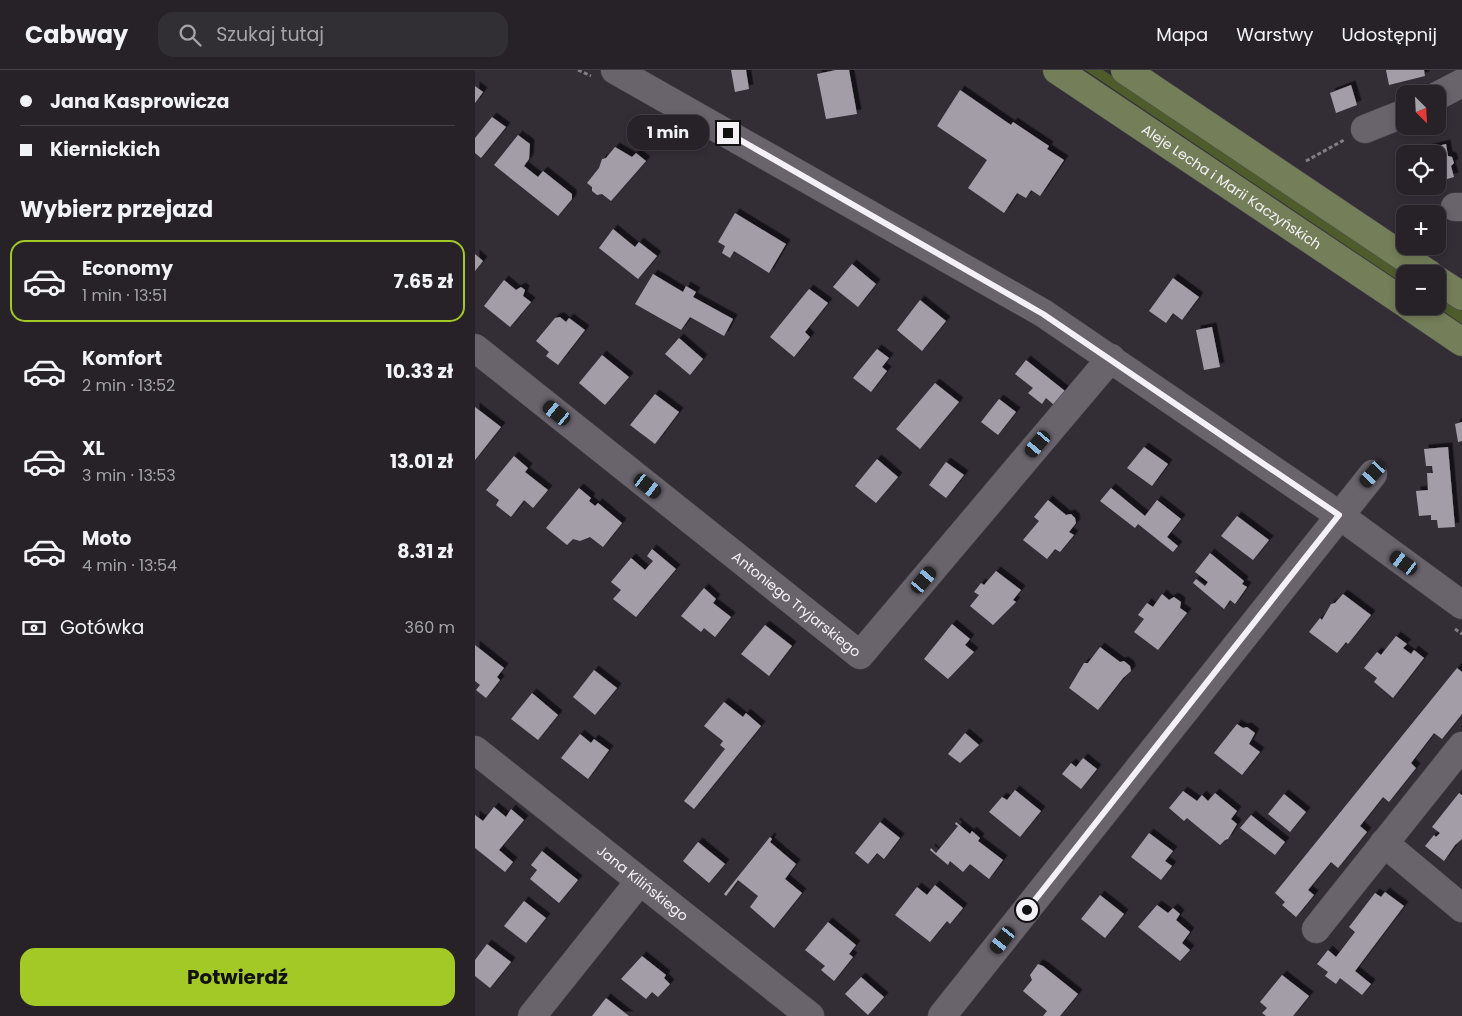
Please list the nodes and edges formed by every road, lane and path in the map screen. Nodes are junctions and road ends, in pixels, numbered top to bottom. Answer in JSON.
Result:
{"nodes":[{"id":1,"x":578,"y":70,"type":"edge"},
{"id":2,"x":1057,"y":70,"type":"edge"},
{"id":3,"x":1125,"y":70,"type":"edge"},
{"id":4,"x":605,"y":74,"type":"edge"},
{"id":5,"x":1462,"y":83,"type":"edge"},
{"id":6,"x":1446,"y":91,"type":"edge"},
{"id":7,"x":1396,"y":117,"type":"edge"},
{"id":8,"x":1365,"y":129,"type":"joint"},
{"id":9,"x":1305,"y":161,"type":"dead end"},
{"id":10,"x":1416,"y":265,"type":"edge"},
{"id":11,"x":1446,"y":286,"type":"edge"},
{"id":12,"x":1462,"y":296,"type":"edge"},
{"id":13,"x":1396,"y":297,"type":"edge"},
{"id":14,"x":1422,"y":315,"type":"edge"},
{"id":15,"x":1462,"y":342,"type":"edge"},
{"id":16,"x":475,"y":348,"type":"edge"},
{"id":17,"x":1111,"y":358,"type":"junction"},
{"id":18,"x":1373,"y":474,"type":"dead end"},
{"id":19,"x":1339,"y":515,"type":"junction"},
{"id":20,"x":1458,"y":617,"type":"edge"},
{"id":21,"x":1462,"y":634,"type":"edge"},
{"id":22,"x":1462,"y":746,"type":"edge"},
{"id":23,"x":475,"y":750,"type":"edge"},
{"id":24,"x":1384,"y":843,"type":"junction"},
{"id":25,"x":639,"y":882,"type":"junction"},
{"id":26,"x":1462,"y":908,"type":"edge"},
{"id":27,"x":1316,"y":929,"type":"dead end"},
{"id":28,"x":532,"y":1016,"type":"edge"},
{"id":29,"x":810,"y":1016,"type":"edge"},
{"id":30,"x":942,"y":1016,"type":"edge"}],
"edges":[{"from":1,"to":4,"type":"path"},
{"from":2,"to":13,"type":"main road","name":"Aleje Lecha i Marii Kaczyńskich"},
{"from":3,"to":10,"type":"main road"},
{"from":4,"to":17,"type":"street"},
{"from":5,"to":6,"type":"street"},
{"from":7,"to":8,"type":"street"},
{"from":8,"to":9,"type":"path"},
{"from":11,"to":12,"type":"main road"},
{"from":14,"to":15,"type":"main road"},
{"from":16,"to":17,"type":"street","name":"Antoniego Tryjarskiego"},
{"from":17,"to":19,"type":"street"},
{"from":18,"to":19,"type":"street"},
{"from":19,"to":20,"type":"street"},
{"from":19,"to":30,"type":"street"},
{"from":20,"to":21,"type":"path"},
{"from":22,"to":24,"type":"street"},
{"from":23,"to":25,"type":"street","name":"Jana Kilińskiego"},
{"from":24,"to":26,"type":"street"},
{"from":24,"to":27,"type":"street"},
{"from":25,"to":28,"type":"street"},
{"from":25,"to":29,"type":"street","name":"Jana Kilińskiego"}]}
